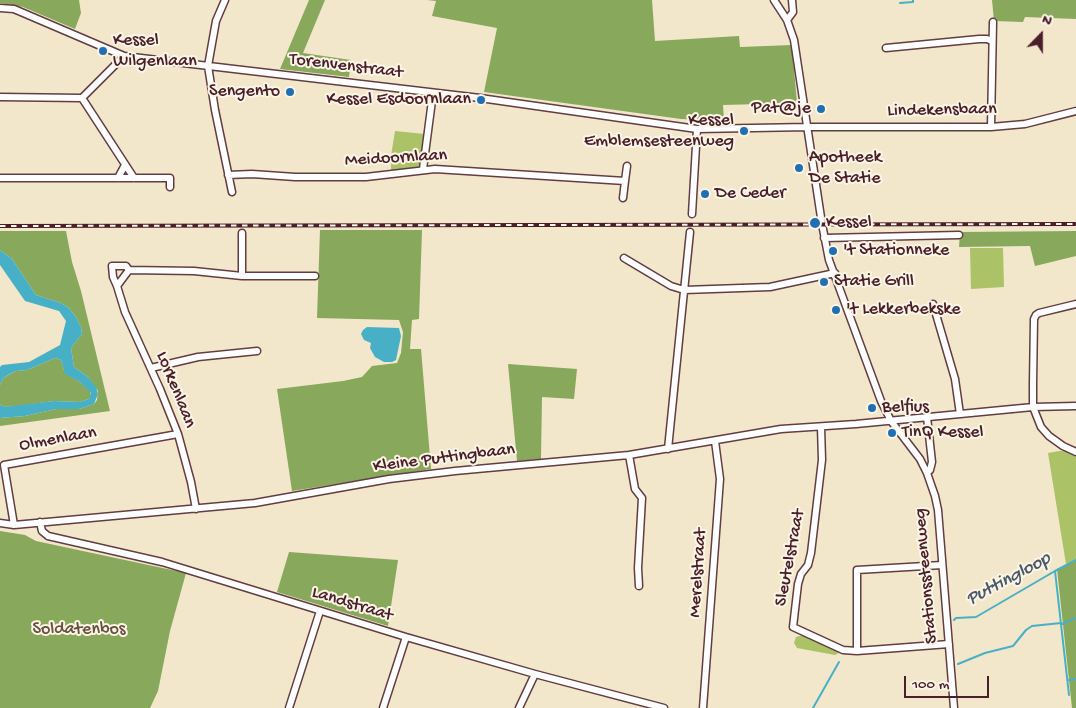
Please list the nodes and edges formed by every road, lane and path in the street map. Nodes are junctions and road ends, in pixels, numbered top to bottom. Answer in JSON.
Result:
{"nodes":[{"id":1,"x":225,"y":0,"type":"edge"},
{"id":2,"x":774,"y":0,"type":"edge"},
{"id":3,"x":792,"y":0,"type":"edge"},
{"id":4,"x":0,"y":8,"type":"edge"},
{"id":5,"x":787,"y":20,"type":"junction"},
{"id":6,"x":993,"y":22,"type":"dead end"},
{"id":7,"x":992,"y":41,"type":"junction"},
{"id":8,"x":886,"y":48,"type":"dead end"},
{"id":9,"x":124,"y":56,"type":"junction"},
{"id":10,"x":208,"y":66,"type":"junction"},
{"id":11,"x":433,"y":93,"type":"junction"},
{"id":12,"x":0,"y":97,"type":"edge"},
{"id":13,"x":82,"y":98,"type":"junction"},
{"id":14,"x":1076,"y":111,"type":"edge"},
{"id":15,"x":808,"y":127,"type":"junction"},
{"id":16,"x":991,"y":127,"type":"junction"},
{"id":17,"x":698,"y":129,"type":"junction"},
{"id":18,"x":125,"y":165,"type":"junction"},
{"id":19,"x":627,"y":166,"type":"dead end"},
{"id":20,"x":424,"y":169,"type":"junction"},
{"id":21,"x":228,"y":175,"type":"junction"},
{"id":22,"x":0,"y":178,"type":"edge"},
{"id":23,"x":118,"y":178,"type":"junction"},
{"id":24,"x":134,"y":178,"type":"junction"},
{"id":25,"x":625,"y":181,"type":"junction"},
{"id":26,"x":170,"y":187,"type":"dead end"},
{"id":27,"x":232,"y":192,"type":"dead end"},
{"id":28,"x":623,"y":198,"type":"dead end"},
{"id":29,"x":692,"y":214,"type":"dead end"},
{"id":30,"x":690,"y":232,"type":"dead end"},
{"id":31,"x":242,"y":233,"type":"dead end"},
{"id":32,"x":959,"y":235,"type":"dead end"},
{"id":33,"x":824,"y":238,"type":"junction"},
{"id":34,"x":624,"y":258,"type":"dead end"},
{"id":35,"x":128,"y":270,"type":"junction"},
{"id":36,"x":835,"y":273,"type":"junction"},
{"id":37,"x":242,"y":276,"type":"junction"},
{"id":38,"x":314,"y":276,"type":"dead end"},
{"id":39,"x":117,"y":286,"type":"junction"},
{"id":40,"x":684,"y":290,"type":"junction"},
{"id":41,"x":933,"y":304,"type":"dead end"},
{"id":42,"x":1076,"y":304,"type":"edge"},
{"id":43,"x":257,"y":351,"type":"dead end"},
{"id":44,"x":150,"y":368,"type":"junction"},
{"id":45,"x":1076,"y":406,"type":"edge"},
{"id":46,"x":1033,"y":407,"type":"junction"},
{"id":47,"x":960,"y":414,"type":"junction"},
{"id":48,"x":928,"y":417,"type":"junction"},
{"id":49,"x":891,"y":421,"type":"junction"},
{"id":50,"x":821,"y":426,"type":"junction"},
{"id":51,"x":178,"y":434,"type":"junction"},
{"id":52,"x":715,"y":441,"type":"junction"},
{"id":53,"x":668,"y":449,"type":"junction"},
{"id":54,"x":1076,"y":452,"type":"edge"},
{"id":55,"x":629,"y":456,"type":"junction"},
{"id":56,"x":927,"y":473,"type":"junction"},
{"id":57,"x":196,"y":509,"type":"junction"},
{"id":58,"x":40,"y":522,"type":"junction"},
{"id":59,"x":0,"y":523,"type":"edge"},
{"id":60,"x":14,"y":525,"type":"junction"},
{"id":61,"x":942,"y":565,"type":"junction"},
{"id":62,"x":639,"y":586,"type":"dead end"},
{"id":63,"x":320,"y":611,"type":"junction"},
{"id":64,"x":406,"y":637,"type":"junction"},
{"id":65,"x":949,"y":644,"type":"junction"},
{"id":66,"x":857,"y":651,"type":"junction"},
{"id":67,"x":535,"y":674,"type":"junction"},
{"id":68,"x":289,"y":708,"type":"edge"},
{"id":69,"x":383,"y":708,"type":"edge"},
{"id":70,"x":519,"y":708,"type":"edge"},
{"id":71,"x":664,"y":708,"type":"edge"},
{"id":72,"x":703,"y":708,"type":"edge"},
{"id":73,"x":954,"y":708,"type":"edge"}],
"edges":[{"from":1,"to":10,"type":"street"},
{"from":2,"to":5,"type":"street","name":"Stationssteenweg"},
{"from":3,"to":5,"type":"street"},
{"from":4,"to":9,"type":"street","name":"Torenvenstraat"},
{"from":5,"to":15,"type":"street","name":"Stationssteenweg"},
{"from":6,"to":7,"type":"street"},
{"from":7,"to":8,"type":"street"},
{"from":7,"to":16,"type":"street"},
{"from":9,"to":10,"type":"street","name":"Torenvenstraat"},
{"from":9,"to":13,"type":"street"},
{"from":10,"to":11,"type":"street","name":"Torenvenstraat"},
{"from":10,"to":21,"type":"street"},
{"from":11,"to":17,"type":"street","name":"Torenvenstraat"},
{"from":11,"to":20,"type":"street"},
{"from":12,"to":13,"type":"street"},
{"from":13,"to":18,"type":"street"},
{"from":14,"to":16,"type":"street","name":"Lindekensbaan"},
{"from":15,"to":16,"type":"street","name":"Lindekensbaan"},
{"from":15,"to":17,"type":"street","name":"Torenvenstraat"},
{"from":15,"to":33,"type":"street","name":"Stationssteenweg"},
{"from":17,"to":29,"type":"street"},
{"from":18,"to":23,"type":"street"},
{"from":18,"to":24,"type":"street"},
{"from":19,"to":25,"type":"street"},
{"from":20,"to":21,"type":"street","name":"Meidoornlaan"},
{"from":20,"to":25,"type":"street","name":"Meidoornlaan"},
{"from":21,"to":27,"type":"street"},
{"from":22,"to":23,"type":"street"},
{"from":23,"to":24,"type":"street"},
{"from":24,"to":26,"type":"street"},
{"from":25,"to":28,"type":"street"},
{"from":30,"to":40,"type":"street"},
{"from":31,"to":37,"type":"street"},
{"from":32,"to":33,"type":"street"},
{"from":33,"to":36,"type":"street","name":"Stationssteenweg"},
{"from":34,"to":40,"type":"street"},
{"from":35,"to":37,"type":"street"},
{"from":35,"to":39,"type":"street"},
{"from":35,"to":39,"type":"street","name":"Lorkenlaan"},
{"from":36,"to":40,"type":"street"},
{"from":36,"to":49,"type":"street","name":"Stationssteenweg"},
{"from":37,"to":38,"type":"street"},
{"from":39,"to":44,"type":"street","name":"Lorkenlaan"},
{"from":40,"to":53,"type":"street"},
{"from":41,"to":47,"type":"street"},
{"from":42,"to":46,"type":"street"},
{"from":43,"to":44,"type":"street"},
{"from":44,"to":51,"type":"street","name":"Lorkenlaan"},
{"from":45,"to":46,"type":"street","name":"Kleine Puttingbaan"},
{"from":46,"to":47,"type":"street","name":"Kleine Puttingbaan"},
{"from":46,"to":54,"type":"street"},
{"from":47,"to":48,"type":"street","name":"Kleine Puttingbaan"},
{"from":48,"to":49,"type":"street","name":"Kleine Puttingbaan"},
{"from":48,"to":56,"type":"street","name":"Stationssteenweg"},
{"from":49,"to":50,"type":"street","name":"Kleine Puttingbaan"},
{"from":49,"to":56,"type":"street","name":"Stationssteenweg"},
{"from":50,"to":52,"type":"street","name":"Kleine Puttingbaan"},
{"from":50,"to":66,"type":"street","name":"Sleutelstraat"},
{"from":51,"to":57,"type":"street","name":"Lorkenlaan"},
{"from":51,"to":60,"type":"street","name":"Olmenlaan"},
{"from":52,"to":53,"type":"street","name":"Kleine Puttingbaan"},
{"from":52,"to":72,"type":"street","name":"Merelstraat"},
{"from":53,"to":55,"type":"street","name":"Kleine Puttingbaan"},
{"from":55,"to":57,"type":"street","name":"Kleine Puttingbaan"},
{"from":55,"to":62,"type":"street"},
{"from":56,"to":61,"type":"street","name":"Stationssteenweg"},
{"from":57,"to":58,"type":"street","name":"Kleine Puttingbaan"},
{"from":58,"to":60,"type":"street","name":"Kleine Puttingbaan"},
{"from":58,"to":63,"type":"street","name":"Landstraat"},
{"from":59,"to":60,"type":"street","name":"Kleine Puttingbaan"},
{"from":61,"to":65,"type":"street","name":"Stationssteenweg"},
{"from":61,"to":66,"type":"street"},
{"from":63,"to":64,"type":"street","name":"Landstraat"},
{"from":63,"to":68,"type":"street"},
{"from":64,"to":67,"type":"street","name":"Landstraat"},
{"from":64,"to":69,"type":"street"},
{"from":65,"to":66,"type":"street"},
{"from":65,"to":73,"type":"street","name":"Stationssteenweg"},
{"from":67,"to":70,"type":"street"},
{"from":67,"to":71,"type":"street","name":"Landstraat"}]}
